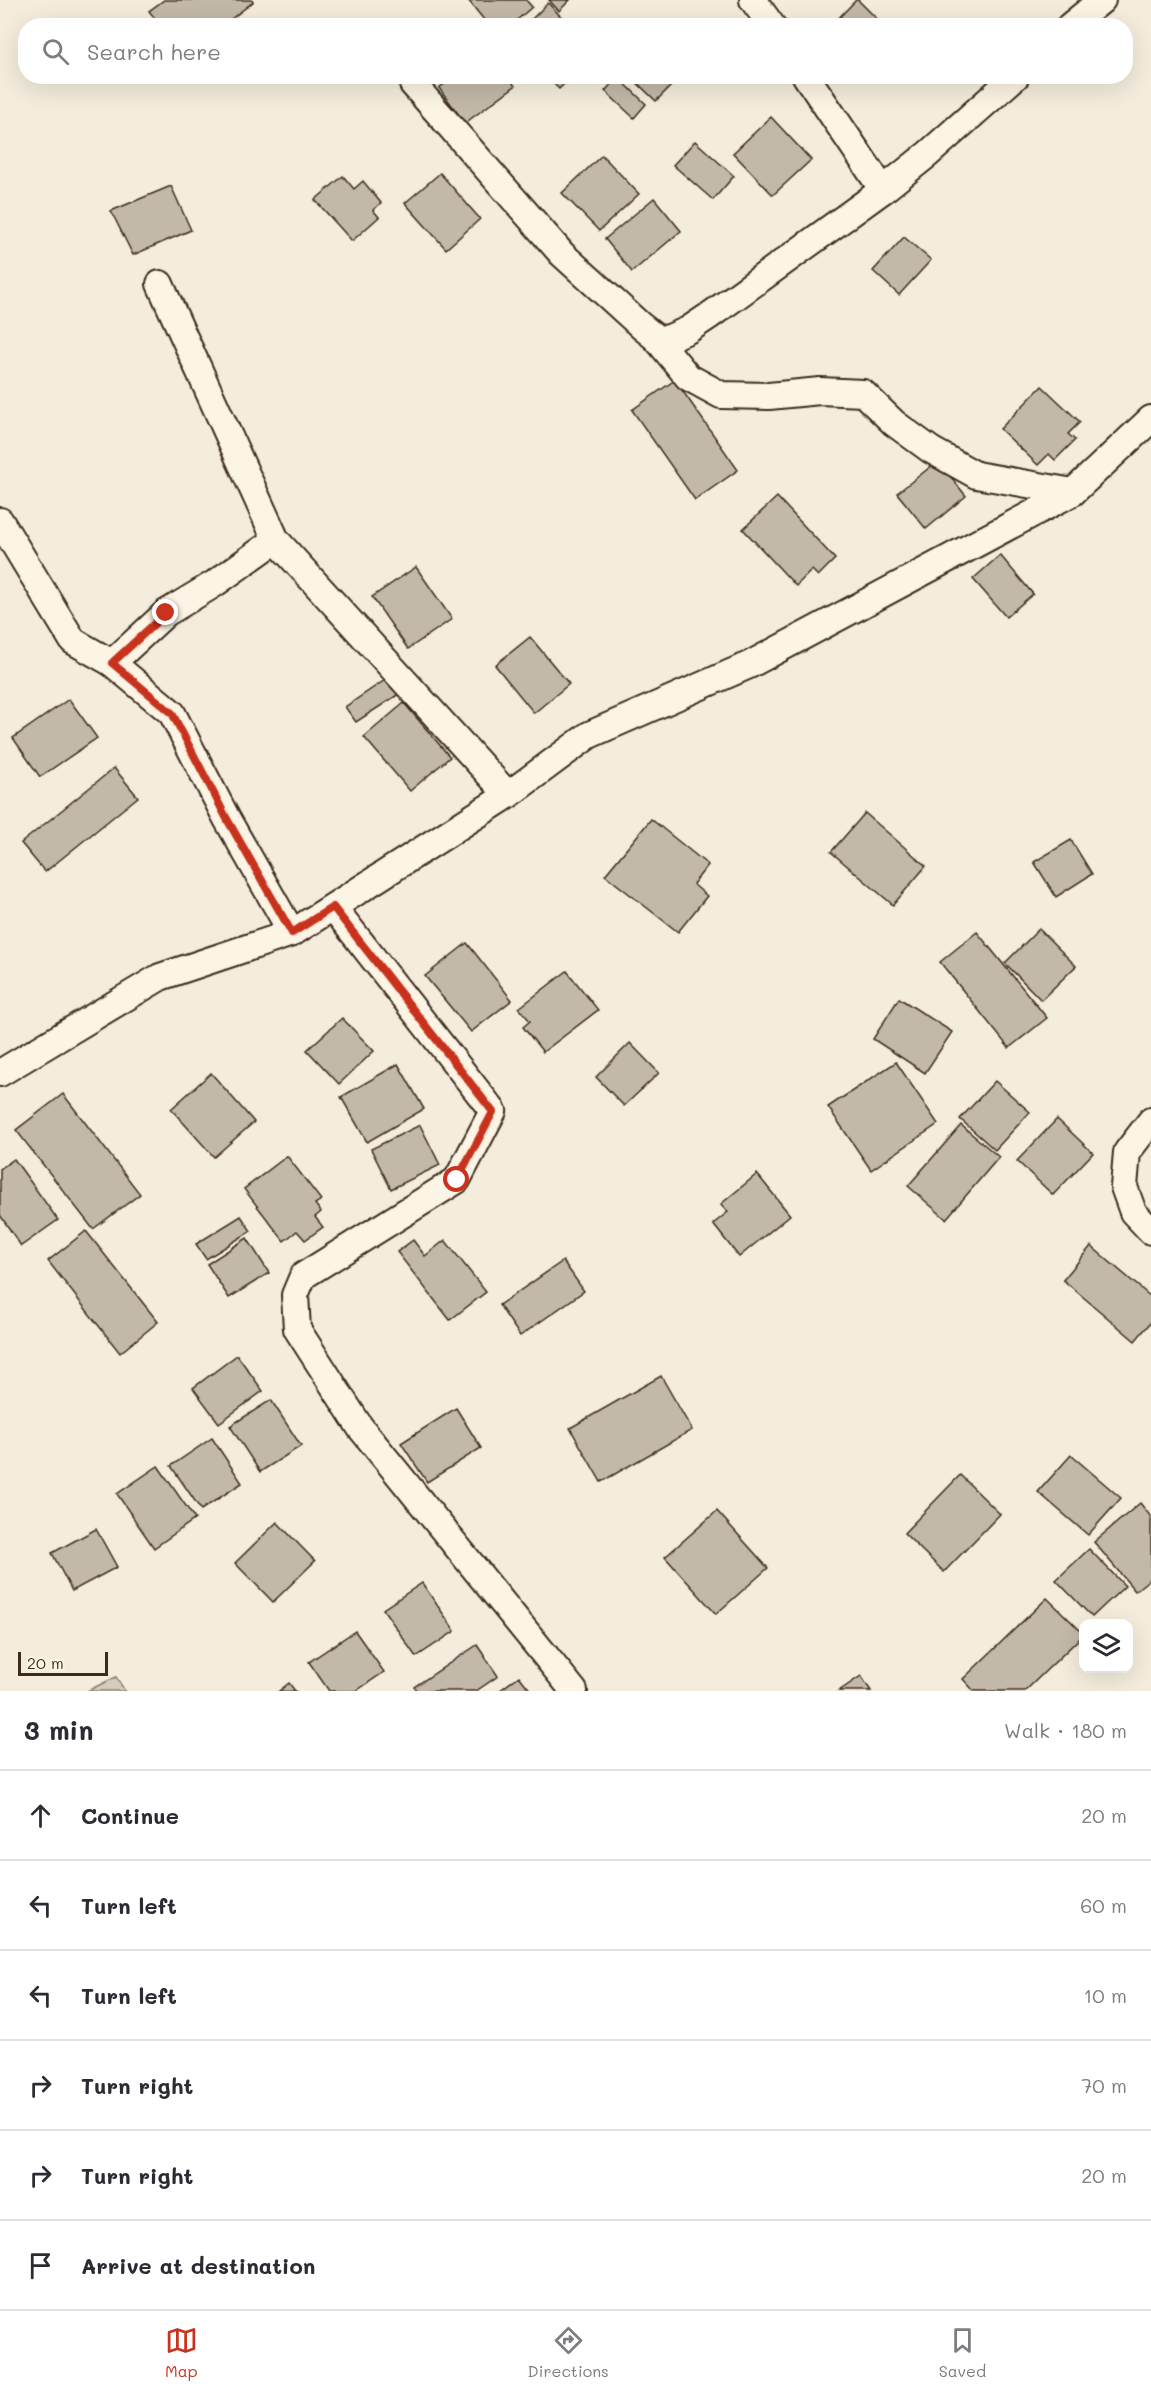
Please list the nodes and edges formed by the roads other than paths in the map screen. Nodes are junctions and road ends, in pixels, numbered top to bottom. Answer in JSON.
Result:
{"nodes":[{"id":1,"x":753,"y":0,"type":"edge"},
{"id":2,"x":1102,"y":0,"type":"edge"},
{"id":3,"x":766,"y":18,"type":"edge"},
{"id":4,"x":1080,"y":18,"type":"edge"},
{"id":5,"x":413,"y":84,"type":"dead end"},
{"id":6,"x":811,"y":84,"type":"edge"},
{"id":7,"x":1007,"y":84,"type":"edge"},
{"id":8,"x":883,"y":190,"type":"junction"},
{"id":9,"x":160,"y":284,"type":"dead end"},
{"id":10,"x":656,"y":338,"type":"junction"},
{"id":11,"x":1151,"y":419,"type":"edge"},
{"id":12,"x":1072,"y":492,"type":"junction"},
{"id":13,"x":0,"y":521,"type":"edge"},
{"id":14,"x":276,"y":540,"type":"junction"},
{"id":15,"x":112,"y":663,"type":"junction"},
{"id":16,"x":508,"y":795,"type":"junction"},
{"id":17,"x":333,"y":907,"type":"junction"},
{"id":18,"x":292,"y":933,"type":"junction"},
{"id":19,"x":0,"y":1073,"type":"edge"},
{"id":20,"x":1151,"y":1121,"type":"edge"},
{"id":21,"x":1151,"y":1231,"type":"edge"},
{"id":22,"x":574,"y":1691,"type":"edge"}],
"edges":[{"from":1,"to":3,"type":"street"},
{"from":2,"to":4,"type":"street"},
{"from":5,"to":10,"type":"street"},
{"from":6,"to":8,"type":"street"},
{"from":7,"to":8,"type":"street"},
{"from":8,"to":10,"type":"street"},
{"from":9,"to":14,"type":"street"},
{"from":10,"to":12,"type":"street"},
{"from":11,"to":12,"type":"street"},
{"from":12,"to":16,"type":"street"},
{"from":13,"to":15,"type":"street"},
{"from":14,"to":15,"type":"street"},
{"from":14,"to":16,"type":"street"},
{"from":15,"to":18,"type":"street"},
{"from":16,"to":17,"type":"street"},
{"from":17,"to":18,"type":"street"},
{"from":17,"to":22,"type":"street"},
{"from":18,"to":19,"type":"street"},
{"from":20,"to":21,"type":"street"}]}
